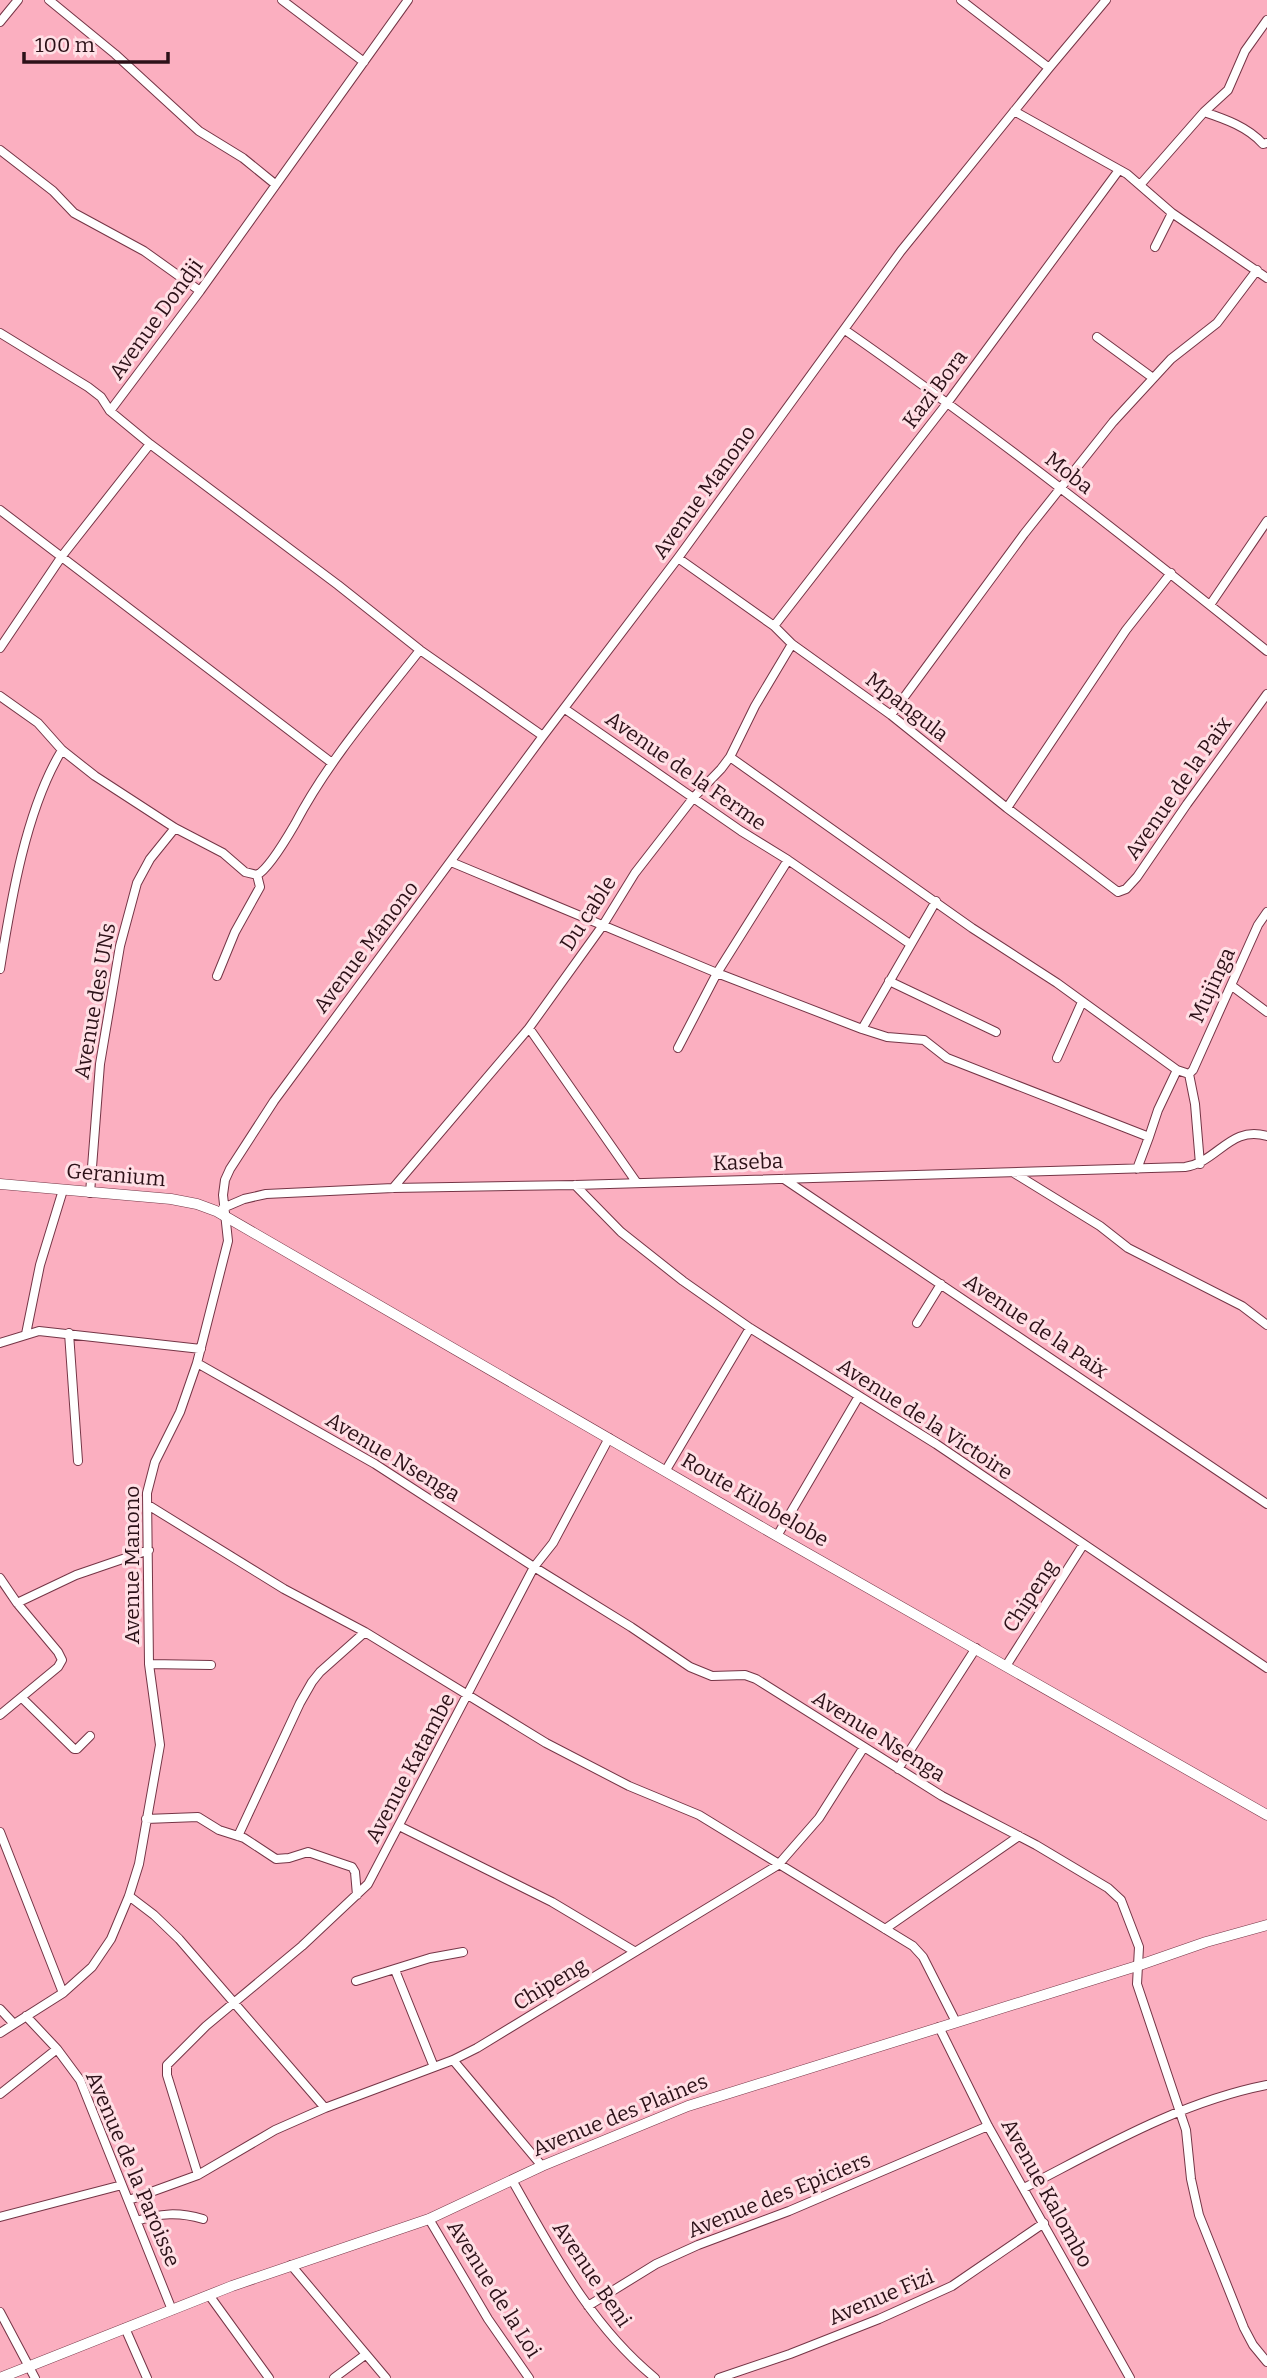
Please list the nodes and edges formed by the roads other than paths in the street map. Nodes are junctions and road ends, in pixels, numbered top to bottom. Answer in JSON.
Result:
{"nodes":[{"id":1,"x":18,"y":0,"type":"edge"},
{"id":2,"x":49,"y":0,"type":"edge"},
{"id":3,"x":282,"y":0,"type":"edge"},
{"id":4,"x":408,"y":0,"type":"edge"},
{"id":5,"x":961,"y":0,"type":"edge"},
{"id":6,"x":1106,"y":0,"type":"edge"},
{"id":7,"x":1267,"y":20,"type":"edge"},
{"id":8,"x":0,"y":22,"type":"edge"},
{"id":9,"x":364,"y":62,"type":"junction"},
{"id":10,"x":1049,"y":68,"type":"junction"},
{"id":11,"x":1014,"y":111,"type":"junction"},
{"id":12,"x":1204,"y":112,"type":"junction"},
{"id":13,"x":1266,"y":146,"type":"edge"},
{"id":14,"x":0,"y":150,"type":"edge"},
{"id":15,"x":1119,"y":170,"type":"junction"},
{"id":16,"x":275,"y":184,"type":"junction"},
{"id":17,"x":1140,"y":185,"type":"junction"},
{"id":18,"x":1172,"y":213,"type":"junction"},
{"id":19,"x":1155,"y":247,"type":"dead end"},
{"id":20,"x":1257,"y":270,"type":"junction"},
{"id":21,"x":1267,"y":278,"type":"edge"},
{"id":22,"x":200,"y":291,"type":"junction"},
{"id":23,"x":845,"y":330,"type":"junction"},
{"id":24,"x":0,"y":333,"type":"edge"},
{"id":25,"x":1097,"y":337,"type":"dead end"},
{"id":26,"x":1153,"y":378,"type":"junction"},
{"id":27,"x":948,"y":402,"type":"junction"},
{"id":28,"x":110,"y":411,"type":"junction"},
{"id":29,"x":150,"y":444,"type":"junction"},
{"id":30,"x":1059,"y":488,"type":"junction"},
{"id":31,"x":0,"y":510,"type":"edge"},
{"id":32,"x":1267,"y":521,"type":"edge"},
{"id":33,"x":62,"y":556,"type":"junction"},
{"id":34,"x":678,"y":558,"type":"junction"},
{"id":35,"x":1171,"y":573,"type":"junction"},
{"id":36,"x":1210,"y":605,"type":"junction"},
{"id":37,"x":774,"y":626,"type":"junction"},
{"id":38,"x":792,"y":644,"type":"junction"},
{"id":39,"x":0,"y":648,"type":"edge"},
{"id":40,"x":420,"y":650,"type":"junction"},
{"id":41,"x":1267,"y":651,"type":"edge"},
{"id":42,"x":1267,"y":694,"type":"edge"},
{"id":43,"x":0,"y":696,"type":"edge"},
{"id":44,"x":565,"y":709,"type":"junction"},
{"id":45,"x":891,"y":715,"type":"junction"},
{"id":46,"x":543,"y":737,"type":"junction"},
{"id":47,"x":62,"y":750,"type":"junction"},
{"id":48,"x":730,"y":757,"type":"junction"},
{"id":49,"x":332,"y":763,"type":"junction"},
{"id":50,"x":694,"y":797,"type":"junction"},
{"id":51,"x":1007,"y":808,"type":"junction"},
{"id":52,"x":175,"y":828,"type":"junction"},
{"id":53,"x":788,"y":860,"type":"junction"},
{"id":54,"x":451,"y":862,"type":"junction"},
{"id":55,"x":257,"y":875,"type":"junction"},
{"id":56,"x":1112,"y":888,"type":"joint"},
{"id":57,"x":936,"y":901,"type":"junction"},
{"id":58,"x":1267,"y":912,"type":"edge"},
{"id":59,"x":603,"y":925,"type":"junction"},
{"id":60,"x":910,"y":944,"type":"junction"},
{"id":61,"x":2,"y":946,"type":"edge"},
{"id":62,"x":0,"y":969,"type":"edge"},
{"id":63,"x":717,"y":973,"type":"junction"},
{"id":64,"x":217,"y":976,"type":"dead end"},
{"id":65,"x":889,"y":981,"type":"junction"},
{"id":66,"x":1232,"y":986,"type":"junction"},
{"id":67,"x":1082,"y":1002,"type":"junction"},
{"id":68,"x":1267,"y":1012,"type":"edge"},
{"id":69,"x":529,"y":1028,"type":"junction"},
{"id":70,"x":862,"y":1029,"type":"junction"},
{"id":71,"x":996,"y":1032,"type":"dead end"},
{"id":72,"x":678,"y":1048,"type":"dead end"},
{"id":73,"x":1057,"y":1058,"type":"dead end"},
{"id":74,"x":1177,"y":1070,"type":"junction"},
{"id":75,"x":1189,"y":1074,"type":"junction"},
{"id":76,"x":1267,"y":1136,"type":"edge"},
{"id":77,"x":1149,"y":1137,"type":"junction"},
{"id":78,"x":1200,"y":1164,"type":"junction"},
{"id":79,"x":1137,"y":1168,"type":"junction"},
{"id":80,"x":1014,"y":1173,"type":"junction"},
{"id":81,"x":784,"y":1179,"type":"junction"},
{"id":82,"x":637,"y":1183,"type":"junction"},
{"id":83,"x":0,"y":1184,"type":"edge"},
{"id":84,"x":575,"y":1185,"type":"junction"},
{"id":85,"x":393,"y":1188,"type":"junction"},
{"id":86,"x":63,"y":1189,"type":"junction"},
{"id":87,"x":90,"y":1193,"type":"junction"},
{"id":88,"x":224,"y":1212,"type":"junction"},
{"id":89,"x":941,"y":1284,"type":"junction"},
{"id":90,"x":917,"y":1323,"type":"dead end"},
{"id":91,"x":1267,"y":1325,"type":"edge"},
{"id":92,"x":750,"y":1328,"type":"junction"},
{"id":93,"x":69,"y":1333,"type":"junction"},
{"id":94,"x":26,"y":1334,"type":"junction"},
{"id":95,"x":0,"y":1343,"type":"edge"},
{"id":96,"x":201,"y":1349,"type":"junction"},
{"id":97,"x":197,"y":1363,"type":"junction"},
{"id":98,"x":859,"y":1396,"type":"junction"},
{"id":99,"x":609,"y":1438,"type":"junction"},
{"id":100,"x":78,"y":1461,"type":"dead end"},
{"id":101,"x":666,"y":1470,"type":"junction"},
{"id":102,"x":1267,"y":1504,"type":"edge"},
{"id":103,"x":148,"y":1505,"type":"junction"},
{"id":104,"x":777,"y":1536,"type":"junction"},
{"id":105,"x":1083,"y":1545,"type":"junction"},
{"id":106,"x":149,"y":1550,"type":"junction"},
{"id":107,"x":534,"y":1567,"type":"junction"},
{"id":108,"x":0,"y":1578,"type":"edge"},
{"id":109,"x":17,"y":1603,"type":"junction"},
{"id":110,"x":365,"y":1632,"type":"junction"},
{"id":111,"x":976,"y":1648,"type":"junction"},
{"id":112,"x":149,"y":1664,"type":"junction"},
{"id":113,"x":211,"y":1665,"type":"dead end"},
{"id":114,"x":1006,"y":1665,"type":"junction"},
{"id":115,"x":1267,"y":1668,"type":"edge"},
{"id":116,"x":468,"y":1694,"type":"junction"},
{"id":117,"x":22,"y":1698,"type":"junction"},
{"id":118,"x":0,"y":1715,"type":"edge"},
{"id":119,"x":90,"y":1735,"type":"dead end"},
{"id":120,"x":864,"y":1747,"type":"junction"},
{"id":121,"x":898,"y":1769,"type":"junction"},
{"id":122,"x":1267,"y":1815,"type":"edge"},
{"id":123,"x":146,"y":1819,"type":"junction"},
{"id":124,"x":399,"y":1826,"type":"junction"},
{"id":125,"x":0,"y":1832,"type":"edge"},
{"id":126,"x":238,"y":1836,"type":"junction"},
{"id":127,"x":1019,"y":1836,"type":"junction"},
{"id":128,"x":778,"y":1865,"type":"junction"},
{"id":129,"x":357,"y":1895,"type":"junction"},
{"id":130,"x":129,"y":1896,"type":"junction"},
{"id":131,"x":1267,"y":1925,"type":"edge"},
{"id":132,"x":885,"y":1929,"type":"junction"},
{"id":133,"x":634,"y":1951,"type":"junction"},
{"id":134,"x":463,"y":1952,"type":"dead end"},
{"id":135,"x":1137,"y":1966,"type":"junction"},
{"id":136,"x":395,"y":1970,"type":"junction"},
{"id":137,"x":356,"y":1981,"type":"dead end"},
{"id":138,"x":63,"y":1993,"type":"junction"},
{"id":139,"x":233,"y":2002,"type":"junction"},
{"id":140,"x":0,"y":2009,"type":"edge"},
{"id":141,"x":26,"y":2016,"type":"junction"},
{"id":142,"x":956,"y":2022,"type":"junction"},
{"id":143,"x":14,"y":2024,"type":"junction"},
{"id":144,"x":939,"y":2027,"type":"junction"},
{"id":145,"x":0,"y":2033,"type":"edge"},
{"id":146,"x":57,"y":2049,"type":"junction"},
{"id":147,"x":453,"y":2060,"type":"junction"},
{"id":148,"x":434,"y":2067,"type":"junction"},
{"id":149,"x":1267,"y":2085,"type":"edge"},
{"id":150,"x":0,"y":2094,"type":"edge"},
{"id":151,"x":325,"y":2108,"type":"junction"},
{"id":152,"x":1181,"y":2110,"type":"junction"},
{"id":153,"x":988,"y":2126,"type":"junction"},
{"id":154,"x":542,"y":2166,"type":"junction"},
{"id":155,"x":198,"y":2175,"type":"junction"},
{"id":156,"x":512,"y":2180,"type":"junction"},
{"id":157,"x":122,"y":2185,"type":"junction"},
{"id":158,"x":1024,"y":2188,"type":"junction"},
{"id":159,"x":129,"y":2200,"type":"junction"},
{"id":160,"x":0,"y":2217,"type":"edge"},
{"id":161,"x":429,"y":2219,"type":"junction"},
{"id":162,"x":203,"y":2220,"type":"dead end"},
{"id":163,"x":137,"y":2221,"type":"junction"},
{"id":164,"x":1044,"y":2223,"type":"junction"},
{"id":165,"x":291,"y":2265,"type":"junction"},
{"id":166,"x":209,"y":2295,"type":"junction"},
{"id":167,"x":587,"y":2306,"type":"junction"},
{"id":168,"x":172,"y":2309,"type":"junction"},
{"id":169,"x":0,"y":2312,"type":"edge"},
{"id":170,"x":125,"y":2328,"type":"junction"},
{"id":171,"x":365,"y":2355,"type":"junction"},
{"id":172,"x":1267,"y":2362,"type":"edge"},
{"id":173,"x":28,"y":2366,"type":"junction"},
{"id":174,"x":1129,"y":2377,"type":"edge"},
{"id":175,"x":0,"y":2378,"type":"edge"},
{"id":176,"x":35,"y":2378,"type":"edge"},
{"id":177,"x":147,"y":2378,"type":"edge"},
{"id":178,"x":269,"y":2378,"type":"edge"},
{"id":179,"x":334,"y":2378,"type":"edge"},
{"id":180,"x":386,"y":2378,"type":"edge"},
{"id":181,"x":529,"y":2378,"type":"edge"},
{"id":182,"x":655,"y":2378,"type":"edge"},
{"id":183,"x":719,"y":2378,"type":"edge"}],
"edges":[{"from":1,"to":8,"type":"street"},
{"from":2,"to":16,"type":"street"},
{"from":3,"to":9,"type":"street"},
{"from":4,"to":9,"type":"street","name":"Avenue Dondji"},
{"from":5,"to":10,"type":"street"},
{"from":6,"to":10,"type":"street","name":"Avenue Manono"},
{"from":7,"to":12,"type":"street"},
{"from":9,"to":16,"type":"street","name":"Avenue Dondji"},
{"from":10,"to":11,"type":"street","name":"Avenue Manono"},
{"from":11,"to":15,"type":"street"},
{"from":11,"to":23,"type":"street","name":"Avenue Manono"},
{"from":12,"to":13,"type":"street"},
{"from":12,"to":17,"type":"street"},
{"from":14,"to":22,"type":"street"},
{"from":15,"to":17,"type":"street"},
{"from":15,"to":27,"type":"street","name":"Kazi Bora"},
{"from":16,"to":22,"type":"street","name":"Avenue Dondji"},
{"from":17,"to":18,"type":"street"},
{"from":18,"to":19,"type":"street"},
{"from":18,"to":20,"type":"street"},
{"from":20,"to":21,"type":"street"},
{"from":20,"to":26,"type":"street"},
{"from":22,"to":28,"type":"street","name":"Avenue Dondji"},
{"from":23,"to":27,"type":"street","name":"Moba"},
{"from":23,"to":34,"type":"street","name":"Avenue Manono"},
{"from":24,"to":28,"type":"street"},
{"from":25,"to":26,"type":"street"},
{"from":26,"to":30,"type":"street"},
{"from":27,"to":30,"type":"street","name":"Moba"},
{"from":27,"to":37,"type":"street","name":"Kazi Bora"},
{"from":28,"to":29,"type":"street","name":"Avenue Dondji"},
{"from":29,"to":33,"type":"street"},
{"from":29,"to":40,"type":"street","name":"Avenue Dondji"},
{"from":30,"to":35,"type":"street","name":"Moba"},
{"from":30,"to":45,"type":"street"},
{"from":31,"to":33,"type":"street"},
{"from":32,"to":36,"type":"street"},
{"from":33,"to":39,"type":"street"},
{"from":33,"to":49,"type":"street"},
{"from":34,"to":37,"type":"street","name":"Mpangula"},
{"from":34,"to":44,"type":"street","name":"Avenue Manono"},
{"from":35,"to":36,"type":"street","name":"Moba"},
{"from":35,"to":51,"type":"street"},
{"from":36,"to":41,"type":"street","name":"Moba"},
{"from":37,"to":38,"type":"street","name":"Mpangula"},
{"from":38,"to":45,"type":"street","name":"Mpangula"},
{"from":38,"to":48,"type":"street","name":"Du cable"},
{"from":40,"to":46,"type":"street","name":"Avenue Dondji"},
{"from":40,"to":49,"type":"street"},
{"from":42,"to":56,"type":"street","name":"Avenue de la Paix"},
{"from":43,"to":47,"type":"street"},
{"from":44,"to":46,"type":"street","name":"Avenue Manono"},
{"from":44,"to":50,"type":"street","name":"Avenue de la Ferme"},
{"from":45,"to":51,"type":"street","name":"Mpangula"},
{"from":46,"to":54,"type":"street","name":"Avenue Manono"},
{"from":47,"to":52,"type":"street"},
{"from":47,"to":61,"type":"street"},
{"from":48,"to":50,"type":"street","name":"Du cable"},
{"from":48,"to":57,"type":"street"},
{"from":49,"to":55,"type":"street"},
{"from":50,"to":53,"type":"street","name":"Avenue de la Ferme"},
{"from":50,"to":59,"type":"street","name":"Du cable"},
{"from":51,"to":56,"type":"street","name":"Mpangula"},
{"from":52,"to":55,"type":"street"},
{"from":52,"to":87,"type":"street","name":"Avenue des UNs"},
{"from":53,"to":60,"type":"street","name":"Avenue de la Ferme"},
{"from":53,"to":63,"type":"street"},
{"from":54,"to":59,"type":"street"},
{"from":54,"to":88,"type":"street","name":"Avenue Manono"},
{"from":55,"to":64,"type":"street"},
{"from":57,"to":60,"type":"street"},
{"from":57,"to":67,"type":"street"},
{"from":58,"to":66,"type":"street","name":"Mujinga"},
{"from":59,"to":63,"type":"street"},
{"from":59,"to":69,"type":"street","name":"Du cable"},
{"from":60,"to":65,"type":"street"},
{"from":61,"to":62,"type":"street"},
{"from":63,"to":70,"type":"street"},
{"from":63,"to":72,"type":"street"},
{"from":65,"to":70,"type":"street"},
{"from":65,"to":71,"type":"street"},
{"from":66,"to":68,"type":"street"},
{"from":66,"to":75,"type":"street","name":"Mujinga"},
{"from":67,"to":73,"type":"street"},
{"from":67,"to":74,"type":"street"},
{"from":69,"to":82,"type":"street"},
{"from":69,"to":85,"type":"street","name":"Du cable"},
{"from":70,"to":77,"type":"street"},
{"from":74,"to":75,"type":"street"},
{"from":74,"to":77,"type":"street"},
{"from":75,"to":78,"type":"street"},
{"from":76,"to":78,"type":"street"},
{"from":77,"to":79,"type":"street"},
{"from":78,"to":79,"type":"street","name":"Kaseba"},
{"from":79,"to":80,"type":"street","name":"Kaseba"},
{"from":80,"to":81,"type":"street","name":"Kaseba"},
{"from":80,"to":91,"type":"street"},
{"from":81,"to":82,"type":"street","name":"Kaseba"},
{"from":81,"to":89,"type":"street","name":"Avenue de la Paix"},
{"from":82,"to":84,"type":"street","name":"Kaseba"},
{"from":83,"to":86,"type":"street","name":"Geranium"},
{"from":84,"to":85,"type":"street","name":"Kaseba"},
{"from":84,"to":92,"type":"street","name":"Avenue de la Victoire"},
{"from":85,"to":88,"type":"street","name":"Kaseba"},
{"from":86,"to":87,"type":"street","name":"Geranium"},
{"from":86,"to":94,"type":"street"},
{"from":87,"to":88,"type":"street","name":"Geranium"},
{"from":88,"to":96,"type":"street","name":"Avenue Manono"},
{"from":88,"to":99,"type":"street","name":"Route Kilobelobe"},
{"from":89,"to":90,"type":"street"},
{"from":89,"to":102,"type":"street","name":"Avenue de la Paix"},
{"from":92,"to":98,"type":"street","name":"Avenue de la Victoire"},
{"from":92,"to":101,"type":"street"},
{"from":93,"to":94,"type":"street"},
{"from":93,"to":96,"type":"street"},
{"from":93,"to":100,"type":"street"},
{"from":94,"to":95,"type":"street"},
{"from":96,"to":97,"type":"street","name":"Avenue Manono"},
{"from":97,"to":103,"type":"street","name":"Avenue Manono"},
{"from":97,"to":107,"type":"street","name":"Avenue Nsenga"},
{"from":98,"to":104,"type":"street"},
{"from":98,"to":105,"type":"street","name":"Avenue de la Victoire"},
{"from":99,"to":101,"type":"street","name":"Route Kilobelobe"},
{"from":99,"to":107,"type":"street","name":"Avenue Katambe"},
{"from":101,"to":104,"type":"street","name":"Route Kilobelobe"},
{"from":103,"to":106,"type":"street","name":"Avenue Manono"},
{"from":103,"to":110,"type":"street"},
{"from":104,"to":111,"type":"street","name":"Route Kilobelobe"},
{"from":105,"to":114,"type":"street","name":"Chipeng"},
{"from":105,"to":115,"type":"street","name":"Avenue de la Victoire"},
{"from":106,"to":109,"type":"street"},
{"from":106,"to":112,"type":"street","name":"Avenue Manono"},
{"from":107,"to":116,"type":"street","name":"Avenue Katambe"},
{"from":107,"to":120,"type":"street","name":"Avenue Nsenga"},
{"from":108,"to":109,"type":"street"},
{"from":109,"to":117,"type":"street"},
{"from":110,"to":116,"type":"street"},
{"from":110,"to":126,"type":"street"},
{"from":111,"to":114,"type":"street","name":"Route Kilobelobe"},
{"from":111,"to":121,"type":"street"},
{"from":112,"to":113,"type":"street"},
{"from":112,"to":123,"type":"street","name":"Avenue Manono"},
{"from":114,"to":122,"type":"street","name":"Route Kilobelobe"},
{"from":116,"to":124,"type":"street","name":"Avenue Katambe"},
{"from":116,"to":128,"type":"street"},
{"from":117,"to":118,"type":"street"},
{"from":117,"to":119,"type":"street"},
{"from":120,"to":121,"type":"street","name":"Avenue Nsenga"},
{"from":120,"to":128,"type":"street","name":"Chipeng"},
{"from":121,"to":127,"type":"street","name":"Avenue Nsenga"},
{"from":123,"to":126,"type":"street"},
{"from":123,"to":130,"type":"street","name":"Avenue Manono"},
{"from":124,"to":129,"type":"street","name":"Avenue Katambe"},
{"from":124,"to":133,"type":"street"},
{"from":125,"to":138,"type":"street"},
{"from":126,"to":129,"type":"street"},
{"from":127,"to":132,"type":"street"},
{"from":127,"to":135,"type":"street","name":"Avenue Nsenga"},
{"from":128,"to":132,"type":"street"},
{"from":128,"to":133,"type":"street","name":"Chipeng"},
{"from":129,"to":139,"type":"street","name":"Avenue Katambe"},
{"from":130,"to":138,"type":"street","name":"Avenue Manono"},
{"from":130,"to":139,"type":"street"},
{"from":131,"to":135,"type":"street","name":"Avenue des Plaines"},
{"from":132,"to":142,"type":"street"},
{"from":133,"to":147,"type":"street","name":"Chipeng"},
{"from":134,"to":136,"type":"street"},
{"from":135,"to":142,"type":"street","name":"Avenue des Plaines"},
{"from":135,"to":152,"type":"street","name":"Avenue Nsenga"},
{"from":136,"to":137,"type":"street"},
{"from":136,"to":148,"type":"street"},
{"from":138,"to":141,"type":"street","name":"Avenue Manono"},
{"from":139,"to":151,"type":"street"},
{"from":139,"to":155,"type":"street","name":"Avenue Katambe"},
{"from":140,"to":143,"type":"street"},
{"from":141,"to":143,"type":"street","name":"Avenue Manono"},
{"from":141,"to":146,"type":"street","name":"Avenue de la Paroisse"},
{"from":142,"to":144,"type":"street","name":"Avenue des Plaines"},
{"from":143,"to":145,"type":"street","name":"Avenue Manono"},
{"from":144,"to":153,"type":"street","name":"Avenue Kalombo"},
{"from":144,"to":154,"type":"street","name":"Avenue des Plaines"},
{"from":146,"to":150,"type":"street"},
{"from":146,"to":157,"type":"street","name":"Avenue de la Paroisse"},
{"from":147,"to":148,"type":"street","name":"Chipeng"},
{"from":147,"to":154,"type":"street"},
{"from":148,"to":151,"type":"street","name":"Chipeng"},
{"from":149,"to":152,"type":"street"},
{"from":151,"to":155,"type":"street","name":"Chipeng"},
{"from":152,"to":158,"type":"street"},
{"from":152,"to":172,"type":"street","name":"Avenue Nsenga"},
{"from":153,"to":158,"type":"street","name":"Avenue Kalombo"},
{"from":153,"to":167,"type":"street","name":"Avenue des Epiciers"},
{"from":154,"to":156,"type":"street","name":"Avenue des Plaines"},
{"from":155,"to":159,"type":"street","name":"Chipeng"},
{"from":156,"to":161,"type":"street","name":"Avenue des Plaines"},
{"from":156,"to":167,"type":"street","name":"Avenue Beni"},
{"from":157,"to":159,"type":"street","name":"Avenue de la Paroisse"},
{"from":157,"to":160,"type":"street"},
{"from":158,"to":164,"type":"street","name":"Avenue Kalombo"},
{"from":159,"to":163,"type":"street","name":"Avenue de la Paroisse"},
{"from":161,"to":165,"type":"street","name":"Avenue des Plaines"},
{"from":161,"to":181,"type":"street","name":"Avenue de la Loi"},
{"from":162,"to":163,"type":"street"},
{"from":163,"to":168,"type":"street","name":"Avenue de la Paroisse"},
{"from":164,"to":174,"type":"street","name":"Avenue Kalombo"},
{"from":164,"to":183,"type":"street","name":"Avenue Fizi"},
{"from":165,"to":166,"type":"street","name":"Avenue des Plaines"},
{"from":165,"to":171,"type":"street"},
{"from":166,"to":168,"type":"street","name":"Avenue des Plaines"},
{"from":166,"to":178,"type":"street"},
{"from":167,"to":182,"type":"street","name":"Avenue Beni"},
{"from":168,"to":170,"type":"street","name":"Avenue des Plaines"},
{"from":169,"to":173,"type":"street"},
{"from":170,"to":173,"type":"street","name":"Avenue des Plaines"},
{"from":170,"to":177,"type":"street"},
{"from":171,"to":179,"type":"street"},
{"from":171,"to":180,"type":"street"},
{"from":173,"to":175,"type":"street","name":"Avenue des Plaines"},
{"from":173,"to":176,"type":"street"}]}
